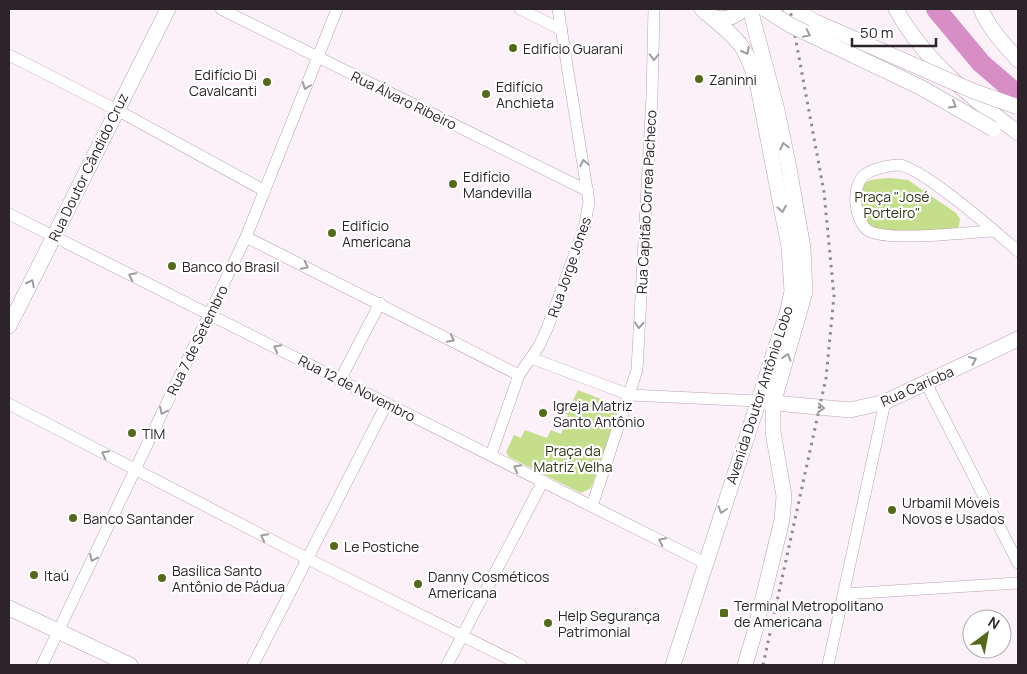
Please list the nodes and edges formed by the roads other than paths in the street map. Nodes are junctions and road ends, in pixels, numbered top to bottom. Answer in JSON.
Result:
{"nodes":[{"id":1,"x":168,"y":9,"type":"edge"},
{"id":2,"x":221,"y":9,"type":"edge"},
{"id":3,"x":337,"y":9,"type":"edge"},
{"id":4,"x":520,"y":9,"type":"edge"},
{"id":5,"x":558,"y":9,"type":"edge"},
{"id":6,"x":654,"y":9,"type":"edge"},
{"id":7,"x":743,"y":9,"type":"edge"},
{"id":8,"x":750,"y":9,"type":"edge"},
{"id":9,"x":765,"y":9,"type":"edge"},
{"id":10,"x":792,"y":9,"type":"edge"},
{"id":11,"x":896,"y":9,"type":"edge"},
{"id":12,"x":981,"y":9,"type":"edge"},
{"id":13,"x":705,"y":12,"type":"edge"},
{"id":14,"x":562,"y":30,"type":"junction"},
{"id":15,"x":9,"y":55,"type":"edge"},
{"id":16,"x":318,"y":58,"type":"junction"},
{"id":17,"x":1018,"y":60,"type":"edge"},
{"id":18,"x":1018,"y":107,"type":"edge"},
{"id":19,"x":117,"y":110,"type":"junction"},
{"id":20,"x":1018,"y":133,"type":"edge"},
{"id":21,"x":1018,"y":143,"type":"edge"},
{"id":22,"x":265,"y":191,"type":"junction"},
{"id":23,"x":588,"y":191,"type":"junction"},
{"id":24,"x":9,"y":214,"type":"edge"},
{"id":25,"x":994,"y":230,"type":"junction"},
{"id":26,"x":54,"y":237,"type":"junction"},
{"id":27,"x":246,"y":237,"type":"junction"},
{"id":28,"x":1018,"y":251,"type":"edge"},
{"id":29,"x":380,"y":303,"type":"junction"},
{"id":30,"x":210,"y":315,"type":"junction"},
{"id":31,"x":9,"y":326,"type":"edge"},
{"id":32,"x":1018,"y":339,"type":"edge"},
{"id":33,"x":531,"y":358,"type":"junction"},
{"id":34,"x":519,"y":374,"type":"junction"},
{"id":35,"x":340,"y":380,"type":"junction"},
{"id":36,"x":926,"y":383,"type":"junction"},
{"id":37,"x":630,"y":395,"type":"junction"},
{"id":38,"x":757,"y":401,"type":"junction"},
{"id":39,"x":885,"y":402,"type":"junction"},
{"id":40,"x":387,"y":403,"type":"junction"},
{"id":41,"x":9,"y":404,"type":"edge"},
{"id":42,"x":773,"y":404,"type":"junction"},
{"id":43,"x":491,"y":455,"type":"junction"},
{"id":44,"x":135,"y":470,"type":"junction"},
{"id":45,"x":543,"y":481,"type":"junction"},
{"id":46,"x":592,"y":506,"type":"junction"},
{"id":47,"x":308,"y":559,"type":"junction"},
{"id":48,"x":706,"y":563,"type":"junction"},
{"id":49,"x":1018,"y":563,"type":"edge"},
{"id":50,"x":1018,"y":583,"type":"edge"},
{"id":51,"x":844,"y":594,"type":"junction"},
{"id":52,"x":9,"y":608,"type":"edge"},
{"id":53,"x":58,"y":632,"type":"junction"},
{"id":54,"x":462,"y":636,"type":"junction"},
{"id":55,"x":42,"y":665,"type":"edge"},
{"id":56,"x":130,"y":665,"type":"edge"},
{"id":57,"x":253,"y":665,"type":"edge"},
{"id":58,"x":447,"y":665,"type":"edge"},
{"id":59,"x":521,"y":665,"type":"edge"},
{"id":60,"x":673,"y":665,"type":"edge"},
{"id":61,"x":744,"y":665,"type":"edge"},
{"id":62,"x":828,"y":665,"type":"edge"}],
"edges":[{"from":1,"to":19,"type":"main road","name":"Rua Doutor Cândido Cruz"},
{"from":2,"to":16,"type":"street","name":"Rua Álvaro Ribeiro"},
{"from":3,"to":16,"type":"street","name":"Rua 7 de Setembro"},
{"from":4,"to":14,"type":"street"},
{"from":5,"to":14,"type":"street","name":"Rua Jorge Jones"},
{"from":6,"to":37,"type":"street","name":"Rua Capitão Correa Pacheco","one_way":true},
{"from":7,"to":13,"type":"main road"},
{"from":42,"to":8,"type":"main road","name":"Avenida Doutor Antônio Lobo","one_way":true},
{"from":9,"to":21,"type":"main road","one_way":true,"bridge":true},
{"from":10,"to":18,"type":"main road","bridge":true},
{"from":11,"to":20,"type":"main road"},
{"from":12,"to":17,"type":"main road"},
{"from":13,"to":38,"type":"main road","name":"Avenida Doutor Antônio Lobo","one_way":true},
{"from":23,"to":14,"type":"street","name":"Rua Jorge Jones","one_way":true},
{"from":15,"to":19,"type":"street"},
{"from":16,"to":22,"type":"street","name":"Rua 7 de Setembro","one_way":true},
{"from":16,"to":23,"type":"street","name":"Rua Álvaro Ribeiro"},
{"from":19,"to":22,"type":"street"},
{"from":19,"to":26,"type":"main road","name":"Rua Doutor Cândido Cruz"},
{"from":22,"to":27,"type":"street","name":"Rua 7 de Setembro"},
{"from":23,"to":33,"type":"street","name":"Rua Jorge Jones"},
{"from":24,"to":26,"type":"street","name":"Rua 12 de Novembro"},
{"from":25,"to":25,"type":"street"},
{"from":25,"to":28,"type":"street"},
{"from":30,"to":26,"type":"street","name":"Rua 12 de Novembro","one_way":true},
{"from":31,"to":26,"type":"main road","name":"Rua Doutor Cândido Cruz","one_way":true},
{"from":27,"to":29,"type":"street","one_way":true},
{"from":27,"to":30,"type":"street","name":"Rua 7 de Setembro"},
{"from":29,"to":34,"type":"street","one_way":true},
{"from":29,"to":35,"type":"street"},
{"from":35,"to":30,"type":"street","name":"Rua 12 de Novembro","one_way":true},
{"from":30,"to":44,"type":"street","name":"Rua 7 de Setembro","one_way":true},
{"from":36,"to":32,"type":"main road","name":"Rua Carioba","one_way":true},
{"from":33,"to":34,"type":"street","name":"Rua Jorge Jones"},
{"from":33,"to":37,"type":"street","name":"Rua Carioba"},
{"from":34,"to":43,"type":"street","name":"Rua Jorge Jones"},
{"from":35,"to":40,"type":"street","name":"Rua 12 de Novembro"},
{"from":36,"to":39,"type":"main road","name":"Rua Carioba"},
{"from":36,"to":49,"type":"street"},
{"from":37,"to":38,"type":"street","name":"Rua Carioba"},
{"from":37,"to":46,"type":"street","name":"Rua Capitão Correa Pacheco"},
{"from":38,"to":42,"type":"main road","name":"Rua Carioba"},
{"from":38,"to":48,"type":"main road","name":"Avenida Doutor Antônio Lobo","one_way":true},
{"from":42,"to":39,"type":"main road","name":"Rua Carioba","one_way":true},
{"from":39,"to":51,"type":"street"},
{"from":40,"to":43,"type":"street","name":"Rua 12 de Novembro"},
{"from":40,"to":47,"type":"street"},
{"from":44,"to":41,"type":"street","one_way":true},
{"from":42,"to":61,"type":"main road","name":"Avenida Doutor Antônio Lobo"},
{"from":45,"to":43,"type":"street","name":"Rua 12 de Novembro","one_way":true},
{"from":47,"to":44,"type":"street","one_way":true},
{"from":44,"to":53,"type":"street","name":"Rua 7 de Setembro","one_way":true},
{"from":45,"to":46,"type":"street","name":"Rua 12 de Novembro"},
{"from":45,"to":54,"type":"street"},
{"from":48,"to":46,"type":"street","name":"Rua 12 de Novembro","one_way":true},
{"from":47,"to":54,"type":"street"},
{"from":47,"to":57,"type":"street"},
{"from":48,"to":60,"type":"main road","name":"Avenida Doutor Antônio Lobo"},
{"from":50,"to":51,"type":"street"},
{"from":51,"to":62,"type":"street"},
{"from":52,"to":53,"type":"main road"},
{"from":53,"to":55,"type":"street","name":"Rua 7 de Setembro"},
{"from":53,"to":56,"type":"main road"},
{"from":54,"to":58,"type":"street"},
{"from":54,"to":59,"type":"street"}]}
